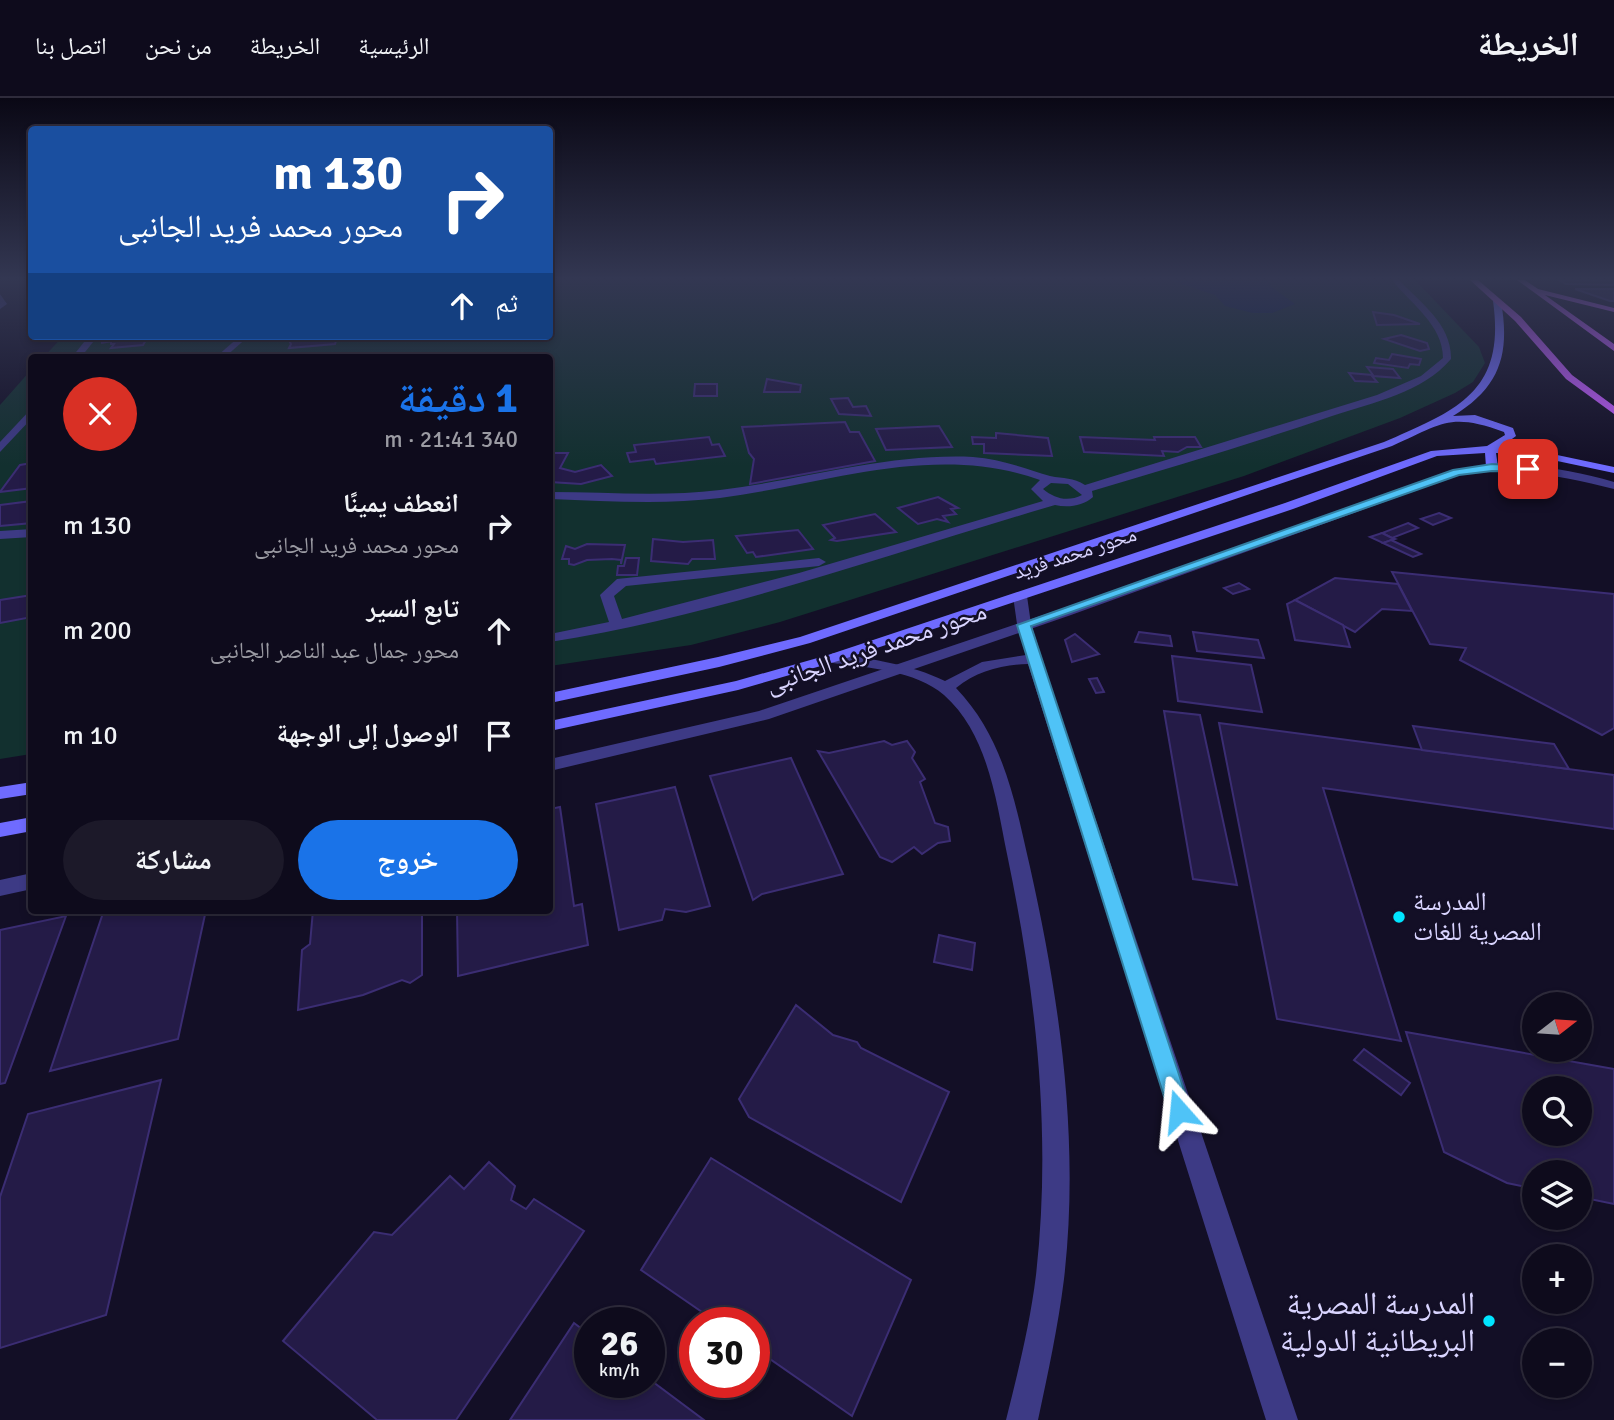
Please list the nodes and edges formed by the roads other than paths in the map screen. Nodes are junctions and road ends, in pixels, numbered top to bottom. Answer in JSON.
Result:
{"nodes":[{"id":1,"x":239,"y":342,"type":"edge"},
{"id":2,"x":1446,"y":342,"type":"edge"},
{"id":3,"x":1502,"y":342,"type":"edge"},
{"id":4,"x":1538,"y":342,"type":"edge"},
{"id":5,"x":224,"y":354,"type":"edge"},
{"id":6,"x":1614,"y":411,"type":"edge"},
{"id":7,"x":28,"y":416,"type":"edge"},
{"id":8,"x":1443,"y":419,"type":"junction"},
{"id":9,"x":0,"y":449,"type":"edge"},
{"id":10,"x":1490,"y":449,"type":"junction"},
{"id":11,"x":1492,"y":467,"type":"junction"},
{"id":12,"x":1614,"y":470,"type":"edge"},
{"id":13,"x":1051,"y":480,"type":"junction"},
{"id":14,"x":1614,"y":486,"type":"edge"},
{"id":15,"x":1085,"y":489,"type":"junction"},
{"id":16,"x":553,"y":495,"type":"edge"},
{"id":17,"x":1054,"y":501,"type":"junction"},
{"id":18,"x":28,"y":533,"type":"edge"},
{"id":19,"x":0,"y":535,"type":"edge"},
{"id":20,"x":868,"y":556,"type":"junction"},
{"id":21,"x":1020,"y":596,"type":"junction"},
{"id":22,"x":617,"y":625,"type":"junction"},
{"id":23,"x":1024,"y":625,"type":"junction"},
{"id":24,"x":553,"y":637,"type":"edge"},
{"id":25,"x":833,"y":658,"type":"junction"},
{"id":26,"x":1035,"y":659,"type":"junction"},
{"id":27,"x":893,"y":669,"type":"junction"},
{"id":28,"x":946,"y":688,"type":"junction"},
{"id":29,"x":553,"y":697,"type":"edge"},
{"id":30,"x":553,"y":725,"type":"edge"},
{"id":31,"x":553,"y":764,"type":"edge"},
{"id":32,"x":28,"y":789,"type":"edge"},
{"id":33,"x":0,"y":793,"type":"edge"},
{"id":34,"x":28,"y":825,"type":"edge"},
{"id":35,"x":0,"y":830,"type":"edge"},
{"id":36,"x":28,"y":882,"type":"edge"},
{"id":37,"x":0,"y":888,"type":"edge"},
{"id":38,"x":1022,"y":1420,"type":"edge"},
{"id":39,"x":1282,"y":1420,"type":"edge"}],
"edges":[{"from":1,"to":5,"type":"street"},
{"from":2,"to":15,"type":"street"},
{"from":3,"to":8,"type":"main road","name":"محور محمد فريد"},
{"from":4,"to":6,"type":"main road"},
{"from":7,"to":9,"type":"street"},
{"from":8,"to":10,"type":"main road"},
{"from":8,"to":29,"type":"main road","name":"محور محمد فريد"},
{"from":10,"to":11,"type":"main road"},
{"from":10,"to":12,"type":"main road","name":"محور محمد فريد"},
{"from":10,"to":21,"type":"main road","name":"محور محمد فريد"},
{"from":11,"to":14,"type":"street","name":"محور محمد فريد الجانبى"},
{"from":11,"to":23,"type":"street","name":"محور محمد فريد الجانبى"},
{"from":13,"to":15,"type":"street"},
{"from":13,"to":16,"type":"street"},
{"from":13,"to":17,"type":"street"},
{"from":15,"to":17,"type":"street"},
{"from":17,"to":20,"type":"street"},
{"from":18,"to":19,"type":"street"},
{"from":20,"to":22,"type":"street"},
{"from":20,"to":22,"type":"street"},
{"from":21,"to":23,"type":"street"},
{"from":21,"to":25,"type":"main road","name":"محور محمد فريد"},
{"from":22,"to":24,"type":"street"},
{"from":23,"to":26,"type":"street"},
{"from":23,"to":27,"type":"street","name":"محور محمد فريد الجانبى"},
{"from":25,"to":27,"type":"street"},
{"from":25,"to":30,"type":"main road","name":"محور محمد فريد"},
{"from":26,"to":28,"type":"street"},
{"from":26,"to":39,"type":"street"},
{"from":27,"to":28,"type":"street"},
{"from":27,"to":31,"type":"street","name":"محور محمد فريد الجانبى"},
{"from":28,"to":38,"type":"street"},
{"from":32,"to":33,"type":"main road"},
{"from":34,"to":35,"type":"main road"},
{"from":36,"to":37,"type":"street"}]}
